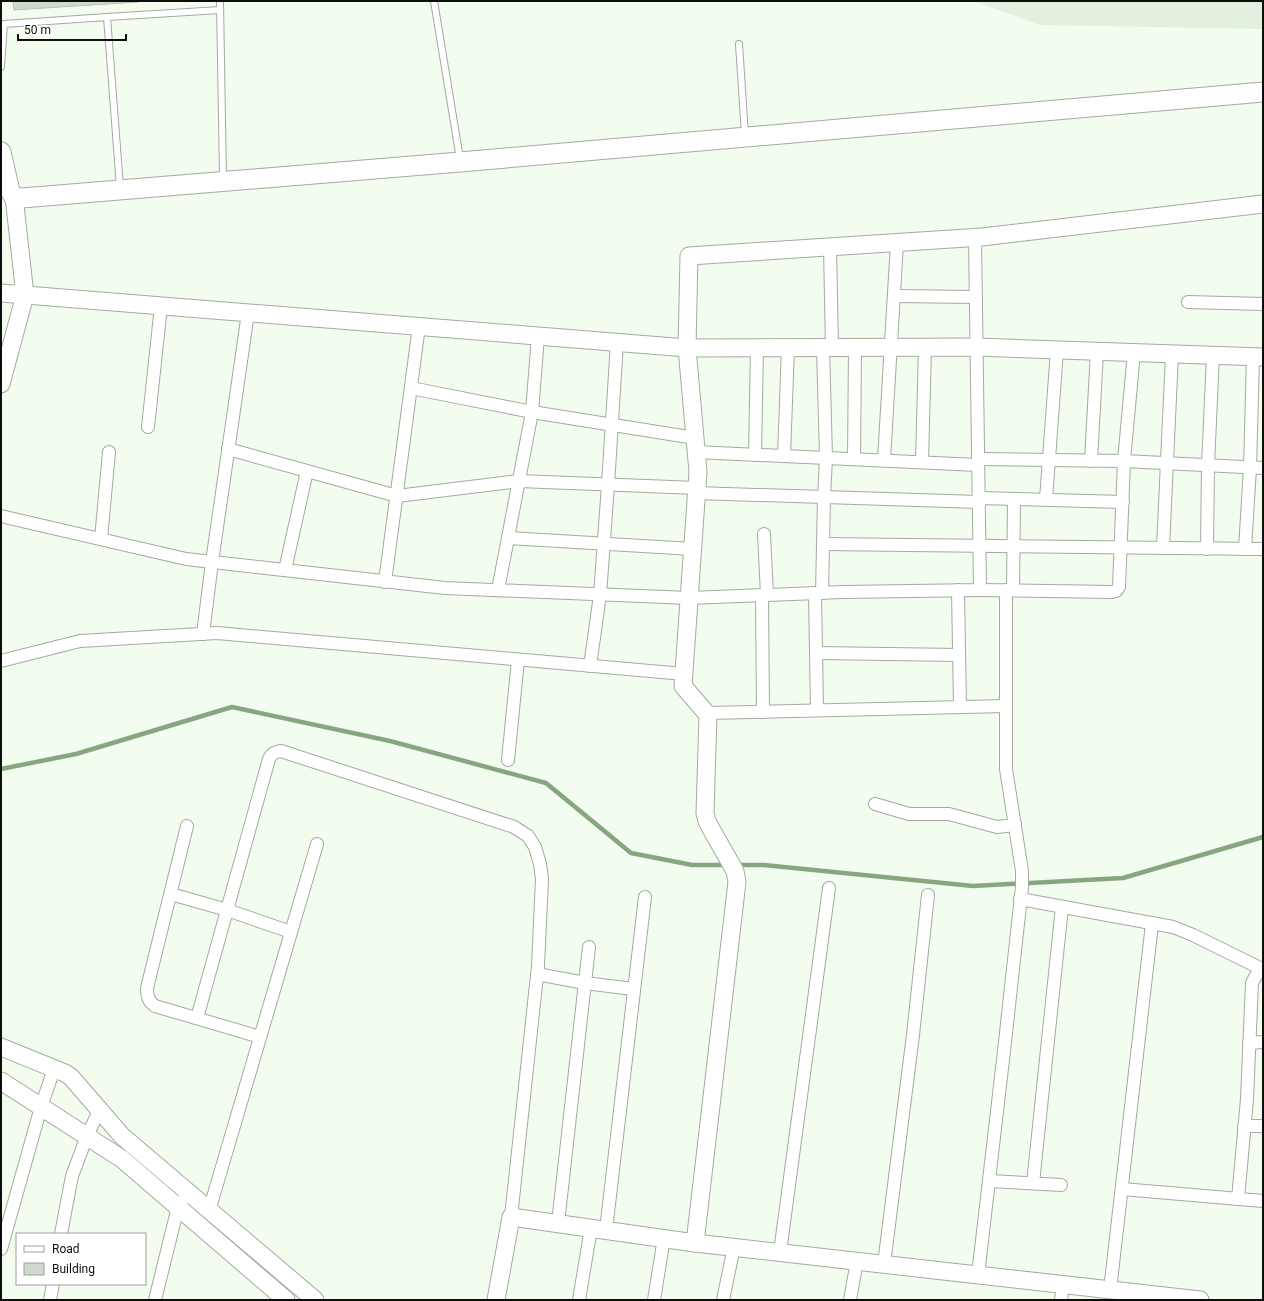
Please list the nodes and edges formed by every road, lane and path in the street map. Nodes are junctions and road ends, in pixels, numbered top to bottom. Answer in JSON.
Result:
{"nodes":[{"id":1,"x":220,"y":1,"type":"edge"},
{"id":2,"x":434,"y":1,"type":"edge"},
{"id":3,"x":220,"y":10,"type":"junction"},
{"id":4,"x":106,"y":17,"type":"junction"},
{"id":5,"x":739,"y":44,"type":"dead end"},
{"id":6,"x":1,"y":67,"type":"edge"},
{"id":7,"x":1263,"y":92,"type":"edge"},
{"id":8,"x":745,"y":137,"type":"junction"},
{"id":9,"x":1,"y":152,"type":"edge"},
{"id":10,"x":460,"y":162,"type":"junction"},
{"id":11,"x":223,"y":181,"type":"junction"},
{"id":12,"x":120,"y":190,"type":"junction"},
{"id":13,"x":14,"y":197,"type":"junction"},
{"id":14,"x":1263,"y":204,"type":"edge"},
{"id":15,"x":975,"y":238,"type":"junction"},
{"id":16,"x":897,"y":243,"type":"junction"},
{"id":17,"x":830,"y":247,"type":"junction"},
{"id":18,"x":1,"y":293,"type":"edge"},
{"id":19,"x":25,"y":295,"type":"junction"},
{"id":20,"x":894,"y":296,"type":"junction"},
{"id":21,"x":976,"y":297,"type":"junction"},
{"id":22,"x":1188,"y":302,"type":"dead end"},
{"id":23,"x":1263,"y":304,"type":"edge"},
{"id":24,"x":161,"y":306,"type":"junction"},
{"id":25,"x":248,"y":313,"type":"junction"},
{"id":26,"x":419,"y":326,"type":"junction"},
{"id":27,"x":538,"y":336,"type":"junction"},
{"id":28,"x":616,"y":342,"type":"junction"},
{"id":29,"x":757,"y":347,"type":"junction"},
{"id":30,"x":788,"y":347,"type":"junction"},
{"id":31,"x":855,"y":347,"type":"junction"},
{"id":32,"x":891,"y":347,"type":"junction"},
{"id":33,"x":925,"y":347,"type":"junction"},
{"id":34,"x":976,"y":347,"type":"junction"},
{"id":35,"x":687,"y":348,"type":"junction"},
{"id":36,"x":828,"y":348,"type":"junction"},
{"id":37,"x":1057,"y":350,"type":"junction"},
{"id":38,"x":1097,"y":351,"type":"junction"},
{"id":39,"x":1134,"y":352,"type":"junction"},
{"id":40,"x":1172,"y":354,"type":"junction"},
{"id":41,"x":1213,"y":355,"type":"junction"},
{"id":42,"x":1258,"y":357,"type":"edge"},
{"id":43,"x":1,"y":384,"type":"edge"},
{"id":44,"x":410,"y":388,"type":"junction"},
{"id":45,"x":532,"y":412,"type":"junction"},
{"id":46,"x":612,"y":426,"type":"junction"},
{"id":47,"x":148,"y":427,"type":"dead end"},
{"id":48,"x":695,"y":445,"type":"junction"},
{"id":49,"x":228,"y":449,"type":"junction"},
{"id":50,"x":109,"y":452,"type":"dead end"},
{"id":51,"x":755,"y":455,"type":"junction"},
{"id":52,"x":784,"y":456,"type":"junction"},
{"id":53,"x":826,"y":458,"type":"junction"},
{"id":54,"x":854,"y":459,"type":"junction"},
{"id":55,"x":884,"y":460,"type":"junction"},
{"id":56,"x":1050,"y":460,"type":"junction"},
{"id":57,"x":1091,"y":461,"type":"junction"},
{"id":58,"x":1124,"y":461,"type":"junction"},
{"id":59,"x":922,"y":462,"type":"junction"},
{"id":60,"x":978,"y":462,"type":"junction"},
{"id":61,"x":1166,"y":463,"type":"junction"},
{"id":62,"x":1208,"y":465,"type":"junction"},
{"id":63,"x":1250,"y":468,"type":"junction"},
{"id":64,"x":1263,"y":468,"type":"edge"},
{"id":65,"x":307,"y":471,"type":"junction"},
{"id":66,"x":519,"y":481,"type":"junction"},
{"id":67,"x":608,"y":485,"type":"junction"},
{"id":68,"x":696,"y":491,"type":"junction"},
{"id":69,"x":396,"y":496,"type":"junction"},
{"id":70,"x":824,"y":497,"type":"junction"},
{"id":71,"x":1014,"y":499,"type":"junction"},
{"id":72,"x":979,"y":500,"type":"junction"},
{"id":73,"x":1046,"y":500,"type":"junction"},
{"id":74,"x":1123,"y":502,"type":"junction"},
{"id":75,"x":1,"y":516,"type":"edge"},
{"id":76,"x":764,"y":534,"type":"dead end"},
{"id":77,"x":508,"y":538,"type":"junction"},
{"id":78,"x":101,"y":539,"type":"junction"},
{"id":79,"x":604,"y":544,"type":"junction"},
{"id":80,"x":823,"y":544,"type":"junction"},
{"id":81,"x":980,"y":547,"type":"junction"},
{"id":82,"x":1014,"y":547,"type":"junction"},
{"id":83,"x":1121,"y":547,"type":"junction"},
{"id":84,"x":1163,"y":548,"type":"junction"},
{"id":85,"x":1207,"y":548,"type":"junction"},
{"id":86,"x":693,"y":549,"type":"junction"},
{"id":87,"x":1245,"y":549,"type":"junction"},
{"id":88,"x":1263,"y":549,"type":"edge"},
{"id":89,"x":212,"y":562,"type":"junction"},
{"id":90,"x":285,"y":570,"type":"junction"},
{"id":91,"x":385,"y":582,"type":"junction"},
{"id":92,"x":498,"y":590,"type":"junction"},
{"id":93,"x":958,"y":590,"type":"junction"},
{"id":94,"x":980,"y":590,"type":"junction"},
{"id":95,"x":1010,"y":590,"type":"junction"},
{"id":96,"x":818,"y":593,"type":"junction"},
{"id":97,"x":600,"y":595,"type":"junction"},
{"id":98,"x":765,"y":595,"type":"junction"},
{"id":99,"x":689,"y":598,"type":"junction"},
{"id":100,"x":203,"y":634,"type":"junction"},
{"id":101,"x":816,"y":653,"type":"junction"},
{"id":102,"x":959,"y":655,"type":"junction"},
{"id":103,"x":518,"y":660,"type":"junction"},
{"id":104,"x":1,"y":661,"type":"edge"},
{"id":105,"x":590,"y":666,"type":"junction"},
{"id":106,"x":684,"y":674,"type":"junction"},
{"id":107,"x":1006,"y":706,"type":"junction"},
{"id":108,"x":960,"y":707,"type":"junction"},
{"id":109,"x":817,"y":710,"type":"junction"},
{"id":110,"x":763,"y":712,"type":"junction"},
{"id":111,"x":707,"y":713,"type":"junction"},
{"id":112,"x":508,"y":760,"type":"dead end"},
{"id":113,"x":875,"y":804,"type":"dead end"},
{"id":114,"x":1015,"y":825,"type":"junction"},
{"id":115,"x":187,"y":826,"type":"dead end"},
{"id":116,"x":317,"y":844,"type":"dead end"},
{"id":117,"x":829,"y":888,"type":"dead end"},
{"id":118,"x":1021,"y":893,"type":"junction"},
{"id":119,"x":170,"y":894,"type":"junction"},
{"id":120,"x":928,"y":895,"type":"dead end"},
{"id":121,"x":645,"y":897,"type":"dead end"},
{"id":122,"x":1062,"y":907,"type":"junction"},
{"id":123,"x":227,"y":910,"type":"junction"},
{"id":124,"x":1152,"y":924,"type":"junction"},
{"id":125,"x":291,"y":932,"type":"junction"},
{"id":126,"x":589,"y":946,"type":"dead end"},
{"id":127,"x":1262,"y":969,"type":"edge"},
{"id":128,"x":537,"y":974,"type":"junction"},
{"id":129,"x":585,"y":983,"type":"junction"},
{"id":130,"x":633,"y":989,"type":"junction"},
{"id":131,"x":197,"y":1018,"type":"junction"},
{"id":132,"x":260,"y":1037,"type":"junction"},
{"id":133,"x":1263,"y":1042,"type":"edge"},
{"id":134,"x":1249,"y":1043,"type":"junction"},
{"id":135,"x":1,"y":1047,"type":"edge"},
{"id":136,"x":54,"y":1069,"type":"junction"},
{"id":137,"x":1,"y":1082,"type":"edge"},
{"id":138,"x":41,"y":1107,"type":"junction"},
{"id":139,"x":99,"y":1110,"type":"junction"},
{"id":140,"x":1244,"y":1126,"type":"junction"},
{"id":141,"x":1263,"y":1126,"type":"edge"},
{"id":142,"x":87,"y":1136,"type":"junction"},
{"id":143,"x":989,"y":1181,"type":"junction"},
{"id":144,"x":1033,"y":1184,"type":"junction"},
{"id":145,"x":1061,"y":1185,"type":"dead end"},
{"id":146,"x":1122,"y":1189,"type":"junction"},
{"id":147,"x":187,"y":1192,"type":"junction"},
{"id":148,"x":1238,"y":1199,"type":"junction"},
{"id":149,"x":1263,"y":1201,"type":"edge"},
{"id":150,"x":178,"y":1207,"type":"junction"},
{"id":151,"x":209,"y":1211,"type":"junction"},
{"id":152,"x":511,"y":1217,"type":"junction"},
{"id":153,"x":558,"y":1224,"type":"junction"},
{"id":154,"x":598,"y":1229,"type":"junction"},
{"id":155,"x":61,"y":1233,"type":"edge"},
{"id":156,"x":664,"y":1238,"type":"junction"},
{"id":157,"x":695,"y":1243,"type":"junction"},
{"id":158,"x":734,"y":1247,"type":"junction"},
{"id":159,"x":1,"y":1249,"type":"edge"},
{"id":160,"x":780,"y":1252,"type":"junction"},
{"id":161,"x":857,"y":1261,"type":"junction"},
{"id":162,"x":884,"y":1264,"type":"junction"},
{"id":163,"x":978,"y":1275,"type":"junction"},
{"id":164,"x":53,"y":1285,"type":"edge"},
{"id":165,"x":1110,"y":1290,"type":"junction"},
{"id":166,"x":293,"y":1292,"type":"edge"},
{"id":167,"x":1062,"y":1292,"type":"edge"},
{"id":168,"x":1152,"y":1297,"type":"edge"},
{"id":169,"x":50,"y":1300,"type":"edge"},
{"id":170,"x":155,"y":1300,"type":"edge"},
{"id":171,"x":286,"y":1300,"type":"edge"},
{"id":172,"x":315,"y":1300,"type":"edge"},
{"id":173,"x":496,"y":1300,"type":"edge"},
{"id":174,"x":579,"y":1300,"type":"edge"},
{"id":175,"x":654,"y":1300,"type":"edge"},
{"id":176,"x":724,"y":1300,"type":"edge"},
{"id":177,"x":850,"y":1300,"type":"edge"},
{"id":178,"x":1200,"y":1300,"type":"edge"}],
"edges":[{"from":1,"to":3,"type":"lane"},
{"from":2,"to":10,"type":"lane"},
{"from":3,"to":4,"type":"lane"},
{"from":3,"to":11,"type":"lane"},
{"from":4,"to":6,"type":"lane"},
{"from":4,"to":12,"type":"lane"},
{"from":5,"to":8,"type":"lane"},
{"from":7,"to":8,"type":"main road"},
{"from":8,"to":10,"type":"main road"},
{"from":9,"to":13,"type":"main road"},
{"from":10,"to":11,"type":"main road"},
{"from":11,"to":12,"type":"main road"},
{"from":12,"to":13,"type":"main road"},
{"from":13,"to":19,"type":"main road"},
{"from":14,"to":15,"type":"main road"},
{"from":15,"to":16,"type":"main road"},
{"from":15,"to":21,"type":"street"},
{"from":16,"to":17,"type":"main road"},
{"from":16,"to":20,"type":"street"},
{"from":17,"to":35,"type":"main road"},
{"from":17,"to":36,"type":"street"},
{"from":18,"to":19,"type":"main road"},
{"from":19,"to":24,"type":"main road"},
{"from":19,"to":43,"type":"main road"},
{"from":20,"to":21,"type":"street"},
{"from":20,"to":32,"type":"street"},
{"from":21,"to":34,"type":"street"},
{"from":22,"to":23,"type":"street"},
{"from":24,"to":25,"type":"main road"},
{"from":24,"to":47,"type":"street"},
{"from":25,"to":26,"type":"main road"},
{"from":25,"to":49,"type":"street"},
{"from":26,"to":27,"type":"main road"},
{"from":26,"to":44,"type":"street"},
{"from":27,"to":28,"type":"main road"},
{"from":27,"to":45,"type":"street"},
{"from":28,"to":35,"type":"main road"},
{"from":28,"to":46,"type":"street"},
{"from":29,"to":30,"type":"main road"},
{"from":29,"to":35,"type":"main road"},
{"from":29,"to":51,"type":"street"},
{"from":30,"to":36,"type":"main road"},
{"from":30,"to":52,"type":"street"},
{"from":31,"to":32,"type":"main road"},
{"from":31,"to":36,"type":"main road"},
{"from":31,"to":54,"type":"street"},
{"from":32,"to":33,"type":"main road"},
{"from":32,"to":55,"type":"street"},
{"from":33,"to":34,"type":"main road"},
{"from":33,"to":59,"type":"street"},
{"from":34,"to":37,"type":"main road"},
{"from":34,"to":60,"type":"street"},
{"from":35,"to":48,"type":"main road"},
{"from":36,"to":53,"type":"street"},
{"from":37,"to":38,"type":"main road"},
{"from":37,"to":56,"type":"street"},
{"from":38,"to":39,"type":"main road"},
{"from":38,"to":57,"type":"street"},
{"from":39,"to":40,"type":"main road"},
{"from":39,"to":58,"type":"street"},
{"from":40,"to":41,"type":"main road"},
{"from":40,"to":61,"type":"street"},
{"from":41,"to":42,"type":"main road"},
{"from":41,"to":62,"type":"street"},
{"from":42,"to":63,"type":"street"},
{"from":44,"to":45,"type":"street"},
{"from":44,"to":69,"type":"street"},
{"from":45,"to":46,"type":"street"},
{"from":45,"to":66,"type":"street"},
{"from":46,"to":48,"type":"street"},
{"from":46,"to":67,"type":"street"},
{"from":48,"to":51,"type":"street"},
{"from":48,"to":68,"type":"main road"},
{"from":49,"to":65,"type":"street"},
{"from":49,"to":89,"type":"street"},
{"from":50,"to":78,"type":"street"},
{"from":51,"to":52,"type":"street"},
{"from":52,"to":53,"type":"street"},
{"from":53,"to":54,"type":"street"},
{"from":53,"to":70,"type":"street"},
{"from":54,"to":55,"type":"street"},
{"from":55,"to":59,"type":"street"},
{"from":56,"to":57,"type":"street"},
{"from":56,"to":60,"type":"street"},
{"from":56,"to":73,"type":"street"},
{"from":57,"to":58,"type":"street"},
{"from":58,"to":61,"type":"street"},
{"from":58,"to":74,"type":"street"},
{"from":59,"to":60,"type":"street"},
{"from":60,"to":72,"type":"street"},
{"from":61,"to":62,"type":"street"},
{"from":61,"to":84,"type":"street"},
{"from":62,"to":63,"type":"street"},
{"from":62,"to":85,"type":"street"},
{"from":63,"to":64,"type":"street"},
{"from":63,"to":87,"type":"street"},
{"from":65,"to":69,"type":"street"},
{"from":65,"to":90,"type":"street"},
{"from":66,"to":67,"type":"street"},
{"from":66,"to":69,"type":"street"},
{"from":66,"to":77,"type":"street"},
{"from":67,"to":68,"type":"street"},
{"from":67,"to":79,"type":"street"},
{"from":68,"to":70,"type":"street"},
{"from":68,"to":86,"type":"main road"},
{"from":69,"to":91,"type":"street"},
{"from":70,"to":72,"type":"street"},
{"from":70,"to":80,"type":"street"},
{"from":71,"to":72,"type":"street"},
{"from":71,"to":73,"type":"street"},
{"from":71,"to":82,"type":"street"},
{"from":72,"to":81,"type":"street"},
{"from":73,"to":74,"type":"street"},
{"from":74,"to":83,"type":"street"},
{"from":75,"to":78,"type":"street"},
{"from":76,"to":98,"type":"street"},
{"from":77,"to":79,"type":"street"},
{"from":77,"to":92,"type":"street"},
{"from":78,"to":89,"type":"street"},
{"from":79,"to":86,"type":"street"},
{"from":79,"to":97,"type":"street"},
{"from":80,"to":81,"type":"street"},
{"from":80,"to":96,"type":"street"},
{"from":81,"to":82,"type":"street"},
{"from":81,"to":94,"type":"street"},
{"from":82,"to":83,"type":"street"},
{"from":82,"to":95,"type":"street"},
{"from":83,"to":84,"type":"street"},
{"from":83,"to":95,"type":"street"},
{"from":84,"to":85,"type":"street"},
{"from":85,"to":87,"type":"street"},
{"from":86,"to":99,"type":"main road"},
{"from":87,"to":88,"type":"street"},
{"from":89,"to":90,"type":"street"},
{"from":89,"to":100,"type":"street"},
{"from":90,"to":91,"type":"street"},
{"from":91,"to":92,"type":"street"},
{"from":92,"to":97,"type":"street"},
{"from":93,"to":94,"type":"street"},
{"from":93,"to":96,"type":"street"},
{"from":93,"to":102,"type":"street"},
{"from":94,"to":95,"type":"street"},
{"from":95,"to":107,"type":"street"},
{"from":96,"to":98,"type":"street"},
{"from":96,"to":101,"type":"street"},
{"from":97,"to":99,"type":"street"},
{"from":97,"to":105,"type":"street"},
{"from":98,"to":99,"type":"street"},
{"from":98,"to":110,"type":"street"},
{"from":99,"to":106,"type":"main road"},
{"from":100,"to":103,"type":"street"},
{"from":100,"to":104,"type":"street"},
{"from":101,"to":102,"type":"street"},
{"from":101,"to":109,"type":"street"},
{"from":102,"to":108,"type":"street"},
{"from":103,"to":105,"type":"street"},
{"from":103,"to":112,"type":"street"},
{"from":105,"to":106,"type":"street"},
{"from":106,"to":111,"type":"main road"},
{"from":107,"to":108,"type":"street"},
{"from":107,"to":114,"type":"street"},
{"from":108,"to":109,"type":"street"},
{"from":109,"to":110,"type":"street"},
{"from":110,"to":111,"type":"street"},
{"from":111,"to":157,"type":"main road"},
{"from":113,"to":114,"type":"street"},
{"from":114,"to":118,"type":"street"},
{"from":115,"to":119,"type":"street"},
{"from":116,"to":125,"type":"street"},
{"from":117,"to":160,"type":"street"},
{"from":118,"to":122,"type":"street"},
{"from":118,"to":143,"type":"street"},
{"from":119,"to":123,"type":"street"},
{"from":119,"to":131,"type":"street"},
{"from":120,"to":162,"type":"street"},
{"from":121,"to":130,"type":"street"},
{"from":122,"to":124,"type":"street"},
{"from":122,"to":144,"type":"street"},
{"from":123,"to":125,"type":"street"},
{"from":123,"to":128,"type":"street"},
{"from":123,"to":131,"type":"street"},
{"from":124,"to":127,"type":"street"},
{"from":124,"to":146,"type":"street"},
{"from":125,"to":132,"type":"street"},
{"from":126,"to":129,"type":"street"},
{"from":127,"to":134,"type":"street"},
{"from":128,"to":129,"type":"street"},
{"from":128,"to":152,"type":"street"},
{"from":129,"to":130,"type":"street"},
{"from":129,"to":153,"type":"street"},
{"from":130,"to":154,"type":"street"},
{"from":131,"to":132,"type":"street"},
{"from":132,"to":151,"type":"street"},
{"from":133,"to":134,"type":"street"},
{"from":134,"to":140,"type":"street"},
{"from":135,"to":136,"type":"main road"},
{"from":136,"to":138,"type":"street"},
{"from":136,"to":139,"type":"main road"},
{"from":137,"to":138,"type":"main road"},
{"from":138,"to":142,"type":"main road"},
{"from":138,"to":159,"type":"street"},
{"from":139,"to":142,"type":"street"},
{"from":139,"to":147,"type":"main road"},
{"from":140,"to":141,"type":"street"},
{"from":140,"to":148,"type":"street"},
{"from":142,"to":150,"type":"main road"},
{"from":142,"to":155,"type":"street"},
{"from":143,"to":144,"type":"street"},
{"from":143,"to":163,"type":"street"},
{"from":144,"to":145,"type":"street"},
{"from":146,"to":148,"type":"street"},
{"from":146,"to":165,"type":"street"},
{"from":147,"to":150,"type":"street"},
{"from":147,"to":151,"type":"main road"},
{"from":148,"to":149,"type":"street"},
{"from":150,"to":170,"type":"street"},
{"from":150,"to":171,"type":"main road"},
{"from":151,"to":166,"type":"main road"},
{"from":152,"to":153,"type":"main road"},
{"from":152,"to":173,"type":"main road"},
{"from":153,"to":154,"type":"main road"},
{"from":154,"to":156,"type":"main road"},
{"from":154,"to":174,"type":"street"},
{"from":156,"to":157,"type":"main road"},
{"from":156,"to":175,"type":"street"},
{"from":157,"to":158,"type":"main road"},
{"from":158,"to":160,"type":"main road"},
{"from":158,"to":176,"type":"street"},
{"from":160,"to":161,"type":"main road"},
{"from":161,"to":162,"type":"main road"},
{"from":161,"to":177,"type":"street"},
{"from":162,"to":163,"type":"main road"},
{"from":163,"to":167,"type":"main road"},
{"from":164,"to":169,"type":"street"},
{"from":165,"to":167,"type":"main road"},
{"from":165,"to":168,"type":"main road"},
{"from":166,"to":172,"type":"main road"},
{"from":168,"to":178,"type":"main road"}]}
